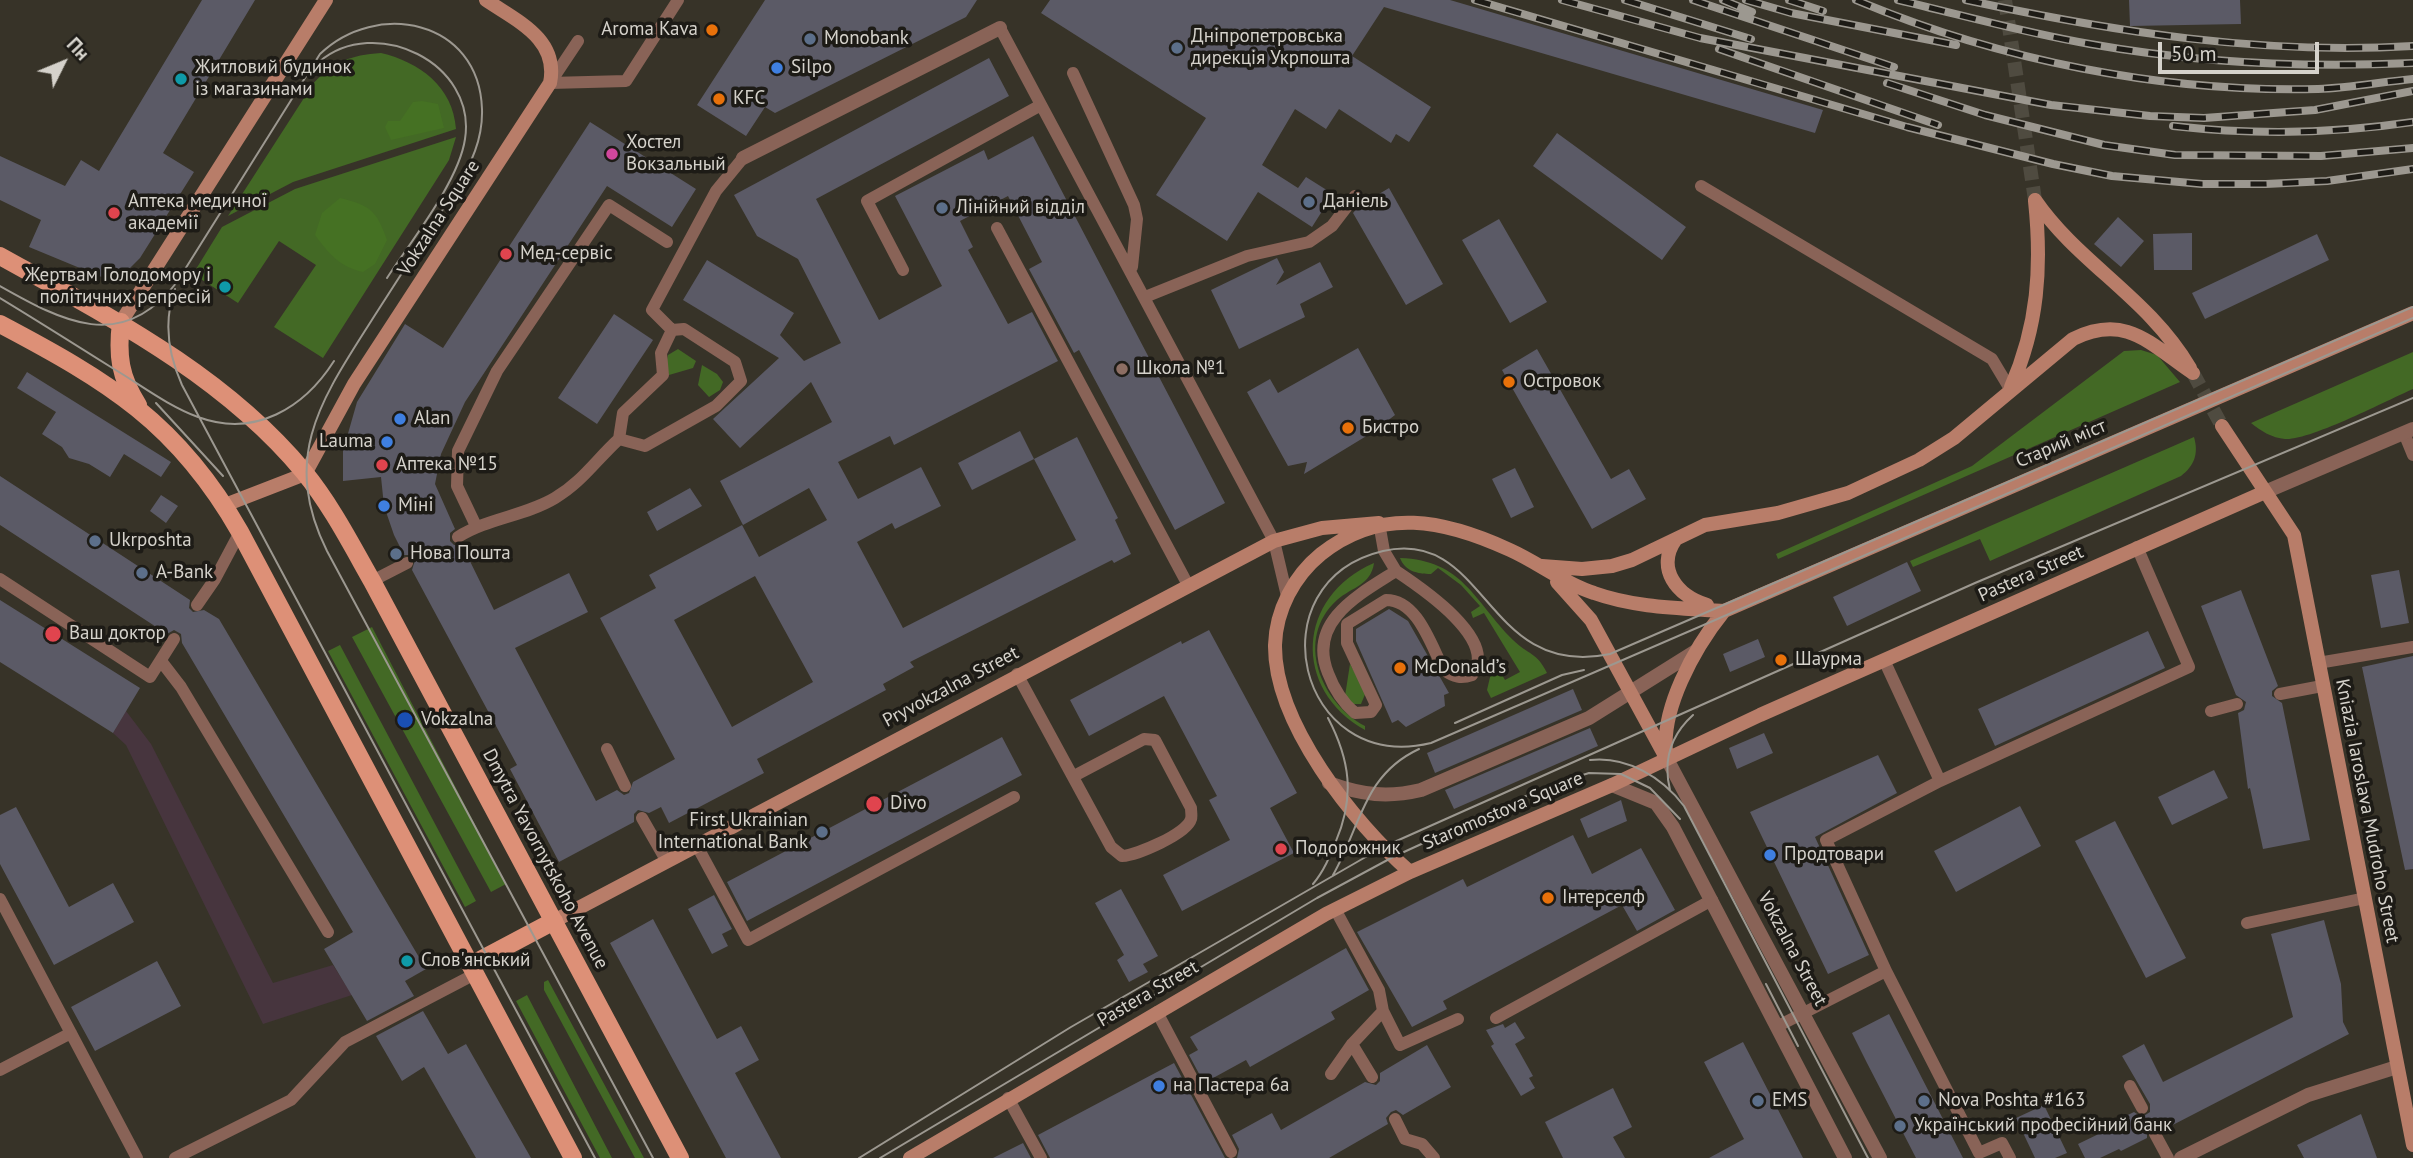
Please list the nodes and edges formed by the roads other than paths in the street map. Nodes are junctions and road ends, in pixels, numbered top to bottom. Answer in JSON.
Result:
{"nodes":[{"id":1,"x":326,"y":0,"type":"edge"},
{"id":2,"x":486,"y":0,"type":"edge"},
{"id":3,"x":678,"y":0,"type":"edge"},
{"id":4,"x":1000,"y":28,"type":"joint"},
{"id":5,"x":578,"y":41,"type":"dead end"},
{"id":6,"x":1073,"y":73,"type":"dead end"},
{"id":7,"x":550,"y":83,"type":"junction"},
{"id":8,"x":1041,"y":105,"type":"junction"},
{"id":9,"x":743,"y":158,"type":"joint"},
{"id":10,"x":1701,"y":186,"type":"dead end"},
{"id":11,"x":1355,"y":196,"type":"dead end"},
{"id":12,"x":997,"y":228,"type":"dead end"},
{"id":13,"x":667,"y":242,"type":"dead end"},
{"id":14,"x":0,"y":256,"type":"edge"},
{"id":15,"x":903,"y":270,"type":"dead end"},
{"id":16,"x":1133,"y":271,"type":"junction"},
{"id":17,"x":1145,"y":297,"type":"junction"},
{"id":18,"x":2413,"y":313,"type":"edge"},
{"id":19,"x":121,"y":322,"type":"junction"},
{"id":20,"x":0,"y":324,"type":"edge"},
{"id":21,"x":672,"y":330,"type":"junction"},
{"id":22,"x":2010,"y":389,"type":"junction"},
{"id":23,"x":140,"y":408,"type":"junction"},
{"id":24,"x":2222,"y":426,"type":"tunnel mouth"},
{"id":25,"x":2409,"y":431,"type":"edge"},
{"id":26,"x":619,"y":439,"type":"junction"},
{"id":27,"x":2413,"y":455,"type":"edge"},
{"id":28,"x":305,"y":474,"type":"junction"},
{"id":29,"x":2264,"y":492,"type":"junction"},
{"id":30,"x":225,"y":505,"type":"junction"},
{"id":31,"x":1378,"y":523,"type":"junction"},
{"id":32,"x":476,"y":526,"type":"junction"},
{"id":33,"x":240,"y":532,"type":"junction"},
{"id":34,"x":1679,"y":536,"type":"junction"},
{"id":35,"x":458,"y":537,"type":"dead end"},
{"id":36,"x":1274,"y":541,"type":"junction"},
{"id":37,"x":2137,"y":547,"type":"junction"},
{"id":38,"x":407,"y":562,"type":"dead end"},
{"id":39,"x":1537,"y":565,"type":"junction"},
{"id":40,"x":1396,"y":571,"type":"junction"},
{"id":41,"x":0,"y":579,"type":"edge"},
{"id":42,"x":372,"y":581,"type":"junction"},
{"id":43,"x":1188,"y":585,"type":"junction"},
{"id":44,"x":1287,"y":596,"type":"junction"},
{"id":45,"x":197,"y":605,"type":"dead end"},
{"id":46,"x":1724,"y":611,"type":"junction"},
{"id":47,"x":174,"y":639,"type":"dead end"},
{"id":48,"x":2413,"y":647,"type":"edge"},
{"id":49,"x":1696,"y":651,"type":"junction"},
{"id":50,"x":1884,"y":660,"type":"junction"},
{"id":51,"x":161,"y":661,"type":"junction"},
{"id":52,"x":2318,"y":663,"type":"junction"},
{"id":53,"x":1017,"y":674,"type":"junction"},
{"id":54,"x":2322,"y":686,"type":"junction"},
{"id":55,"x":1630,"y":692,"type":"junction"},
{"id":56,"x":2280,"y":694,"type":"dead end"},
{"id":57,"x":2237,"y":704,"type":"dead end"},
{"id":58,"x":2211,"y":711,"type":"dead end"},
{"id":59,"x":607,"y":749,"type":"dead end"},
{"id":60,"x":1667,"y":759,"type":"junction"},
{"id":61,"x":1074,"y":776,"type":"junction"},
{"id":62,"x":1940,"y":781,"type":"junction"},
{"id":63,"x":1329,"y":783,"type":"junction"},
{"id":64,"x":1612,"y":785,"type":"junction"},
{"id":65,"x":625,"y":786,"type":"dead end"},
{"id":66,"x":1014,"y":797,"type":"dead end"},
{"id":67,"x":642,"y":818,"type":"dead end"},
{"id":68,"x":696,"y":844,"type":"junction"},
{"id":69,"x":666,"y":860,"type":"junction"},
{"id":70,"x":1410,"y":872,"type":"junction"},
{"id":71,"x":2365,"y":898,"type":"junction"},
{"id":72,"x":0,"y":899,"type":"edge"},
{"id":73,"x":1712,"y":901,"type":"junction"},
{"id":74,"x":1335,"y":909,"type":"junction"},
{"id":75,"x":555,"y":921,"type":"junction"},
{"id":76,"x":2247,"y":923,"type":"dead end"},
{"id":77,"x":328,"y":932,"type":"dead end"},
{"id":78,"x":473,"y":969,"type":"junction"},
{"id":79,"x":1886,"y":971,"type":"junction"},
{"id":80,"x":1383,"y":1011,"type":"junction"},
{"id":81,"x":1157,"y":1012,"type":"junction"},
{"id":82,"x":1804,"y":1013,"type":"junction"},
{"id":83,"x":1496,"y":1018,"type":"dead end"},
{"id":84,"x":1458,"y":1019,"type":"dead end"},
{"id":85,"x":1778,"y":1026,"type":"junction"},
{"id":86,"x":71,"y":1033,"type":"junction"},
{"id":87,"x":1352,"y":1044,"type":"junction"},
{"id":88,"x":2398,"y":1067,"type":"junction"},
{"id":89,"x":0,"y":1070,"type":"edge"},
{"id":90,"x":1331,"y":1074,"type":"dead end"},
{"id":91,"x":1372,"y":1077,"type":"dead end"},
{"id":92,"x":2130,"y":1086,"type":"dead end"},
{"id":93,"x":1008,"y":1098,"type":"junction"},
{"id":94,"x":2142,"y":1108,"type":"dead end"},
{"id":95,"x":1395,"y":1119,"type":"dead end"},
{"id":96,"x":2155,"y":1133,"type":"dead end"},
{"id":97,"x":2413,"y":1145,"type":"edge"},
{"id":98,"x":1231,"y":1153,"type":"dead end"},
{"id":99,"x":137,"y":1158,"type":"edge"},
{"id":100,"x":175,"y":1158,"type":"edge"},
{"id":101,"x":573,"y":1158,"type":"edge"},
{"id":102,"x":680,"y":1158,"type":"edge"},
{"id":103,"x":910,"y":1158,"type":"edge"},
{"id":104,"x":1041,"y":1158,"type":"edge"},
{"id":105,"x":1434,"y":1158,"type":"edge"},
{"id":106,"x":1845,"y":1158,"type":"edge"},
{"id":107,"x":1880,"y":1158,"type":"edge"},
{"id":108,"x":2010,"y":1158,"type":"edge"},
{"id":109,"x":2168,"y":1158,"type":"edge"},
{"id":110,"x":2181,"y":1158,"type":"edge"}],
"edges":[{"from":1,"to":19,"type":"main road"},
{"from":2,"to":7,"type":"main road"},
{"from":3,"to":7,"type":"lane"},
{"from":4,"to":8,"type":"lane"},
{"from":4,"to":9,"type":"street"},
{"from":5,"to":7,"type":"lane"},
{"from":6,"to":16,"type":"lane"},
{"from":7,"to":28,"type":"main road","name":"Vokzalna Square"},
{"from":8,"to":15,"type":"lane"},
{"from":8,"to":16,"type":"lane"},
{"from":9,"to":21,"type":"lane"},
{"from":10,"to":22,"type":"lane"},
{"from":11,"to":17,"type":"lane"},
{"from":12,"to":43,"type":"lane"},
{"from":13,"to":32,"type":"lane"},
{"from":14,"to":19,"type":"main road","name":"Dmytra Yavornytskoho Avenue"},
{"from":16,"to":17,"type":"lane"},
{"from":17,"to":36,"type":"lane"},
{"from":18,"to":46,"type":"main road","name":"Старий міст"},
{"from":19,"to":23,"type":"main road"},
{"from":19,"to":28,"type":"main road","name":"Dmytra Yavornytskoho Avenue"},
{"from":20,"to":23,"type":"main road"},
{"from":21,"to":26,"type":"lane"},
{"from":21,"to":26,"type":"lane"},
{"from":22,"to":22,"type":"main road"},
{"from":22,"to":34,"type":"main road"},
{"from":23,"to":30,"type":"main road"},
{"from":24,"to":29,"type":"main road","name":"Kniazia Iaroslava Mudroho Street"},
{"from":25,"to":27,"type":"lane"},
{"from":25,"to":29,"type":"street","name":"Pastera Street"},
{"from":26,"to":32,"type":"lane"},
{"from":28,"to":30,"type":"main road"},
{"from":28,"to":42,"type":"main road","name":"Dmytra Yavornytskoho Avenue"},
{"from":29,"to":37,"type":"main road","name":"Pastera Street"},
{"from":29,"to":52,"type":"main road","name":"Kniazia Iaroslava Mudroho Street"},
{"from":30,"to":33,"type":"main road"},
{"from":31,"to":36,"type":"main road","name":"Pryvokzalna Street"},
{"from":31,"to":39,"type":"main road","name":"Staromostova Square"},
{"from":31,"to":40,"type":"lane"},
{"from":31,"to":44,"type":"main road","name":"Staromostova Square"},
{"from":32,"to":35,"type":"lane"},
{"from":33,"to":45,"type":"lane"},
{"from":33,"to":78,"type":"main road"},
{"from":34,"to":39,"type":"main road"},
{"from":34,"to":46,"type":"main road"},
{"from":36,"to":43,"type":"main road","name":"Pryvokzalna Street"},
{"from":36,"to":44,"type":"lane"},
{"from":37,"to":50,"type":"main road","name":"Pastera Street"},
{"from":37,"to":62,"type":"lane"},
{"from":38,"to":42,"type":"lane"},
{"from":39,"to":46,"type":"main road","name":"Staromostova Square"},
{"from":39,"to":55,"type":"main road","name":"Staromostova Square"},
{"from":40,"to":40,"type":"lane"},
{"from":41,"to":51,"type":"lane"},
{"from":42,"to":75,"type":"main road","name":"Dmytra Yavornytskoho Avenue"},
{"from":43,"to":53,"type":"main road","name":"Pryvokzalna Street"},
{"from":44,"to":63,"type":"main road","name":"Staromostova Square"},
{"from":46,"to":49,"type":"main road"},
{"from":47,"to":51,"type":"lane"},
{"from":48,"to":52,"type":"lane"},
{"from":49,"to":55,"type":"street"},
{"from":49,"to":60,"type":"main road"},
{"from":50,"to":60,"type":"main road","name":"Pastera Street"},
{"from":50,"to":62,"type":"lane"},
{"from":51,"to":77,"type":"lane"},
{"from":52,"to":54,"type":"main road","name":"Kniazia Iaroslava Mudroho Street"},
{"from":53,"to":61,"type":"lane"},
{"from":53,"to":68,"type":"main road","name":"Pryvokzalna Street"},
{"from":54,"to":56,"type":"lane"},
{"from":54,"to":71,"type":"main road","name":"Kniazia Iaroslava Mudroho Street"},
{"from":55,"to":60,"type":"main road","name":"Staromostova Square"},
{"from":55,"to":63,"type":"street"},
{"from":57,"to":58,"type":"lane"},
{"from":59,"to":65,"type":"lane"},
{"from":60,"to":64,"type":"main road","name":"Staromostova Square"},
{"from":60,"to":82,"type":"street","name":"Vokzalna Street"},
{"from":61,"to":61,"type":"lane"},
{"from":62,"to":79,"type":"lane"},
{"from":63,"to":70,"type":"main road","name":"Staromostova Square"},
{"from":64,"to":70,"type":"main road","name":"Staromostova Square"},
{"from":64,"to":73,"type":"street"},
{"from":66,"to":68,"type":"lane"},
{"from":67,"to":69,"type":"lane"},
{"from":68,"to":69,"type":"main road","name":"Pryvokzalna Street"},
{"from":69,"to":75,"type":"main road","name":"Pryvokzalna Street"},
{"from":70,"to":74,"type":"main road","name":"Pastera Street"},
{"from":71,"to":76,"type":"lane"},
{"from":71,"to":88,"type":"main road","name":"Kniazia Iaroslava Mudroho Street"},
{"from":72,"to":86,"type":"lane"},
{"from":73,"to":83,"type":"lane"},
{"from":73,"to":85,"type":"street"},
{"from":74,"to":80,"type":"lane"},
{"from":74,"to":81,"type":"main road","name":"Pastera Street"},
{"from":75,"to":78,"type":"main road"},
{"from":75,"to":102,"type":"main road","name":"Dmytra Yavornytskoho Avenue"},
{"from":78,"to":100,"type":"lane"},
{"from":78,"to":101,"type":"main road"},
{"from":79,"to":82,"type":"lane"},
{"from":79,"to":108,"type":"lane"},
{"from":80,"to":84,"type":"lane"},
{"from":80,"to":87,"type":"lane"},
{"from":81,"to":93,"type":"main road","name":"Pastera Street"},
{"from":81,"to":98,"type":"lane"},
{"from":82,"to":85,"type":"lane"},
{"from":82,"to":107,"type":"street","name":"Vokzalna Street"},
{"from":85,"to":106,"type":"street"},
{"from":86,"to":89,"type":"lane"},
{"from":86,"to":99,"type":"lane"},
{"from":87,"to":90,"type":"lane"},
{"from":87,"to":91,"type":"lane"},
{"from":88,"to":97,"type":"main road","name":"Kniazia Iaroslava Mudroho Street"},
{"from":88,"to":110,"type":"street"},
{"from":92,"to":94,"type":"lane"},
{"from":93,"to":103,"type":"main road","name":"Pastera Street"},
{"from":93,"to":104,"type":"lane"},
{"from":95,"to":105,"type":"lane"},
{"from":96,"to":109,"type":"lane"}]}
